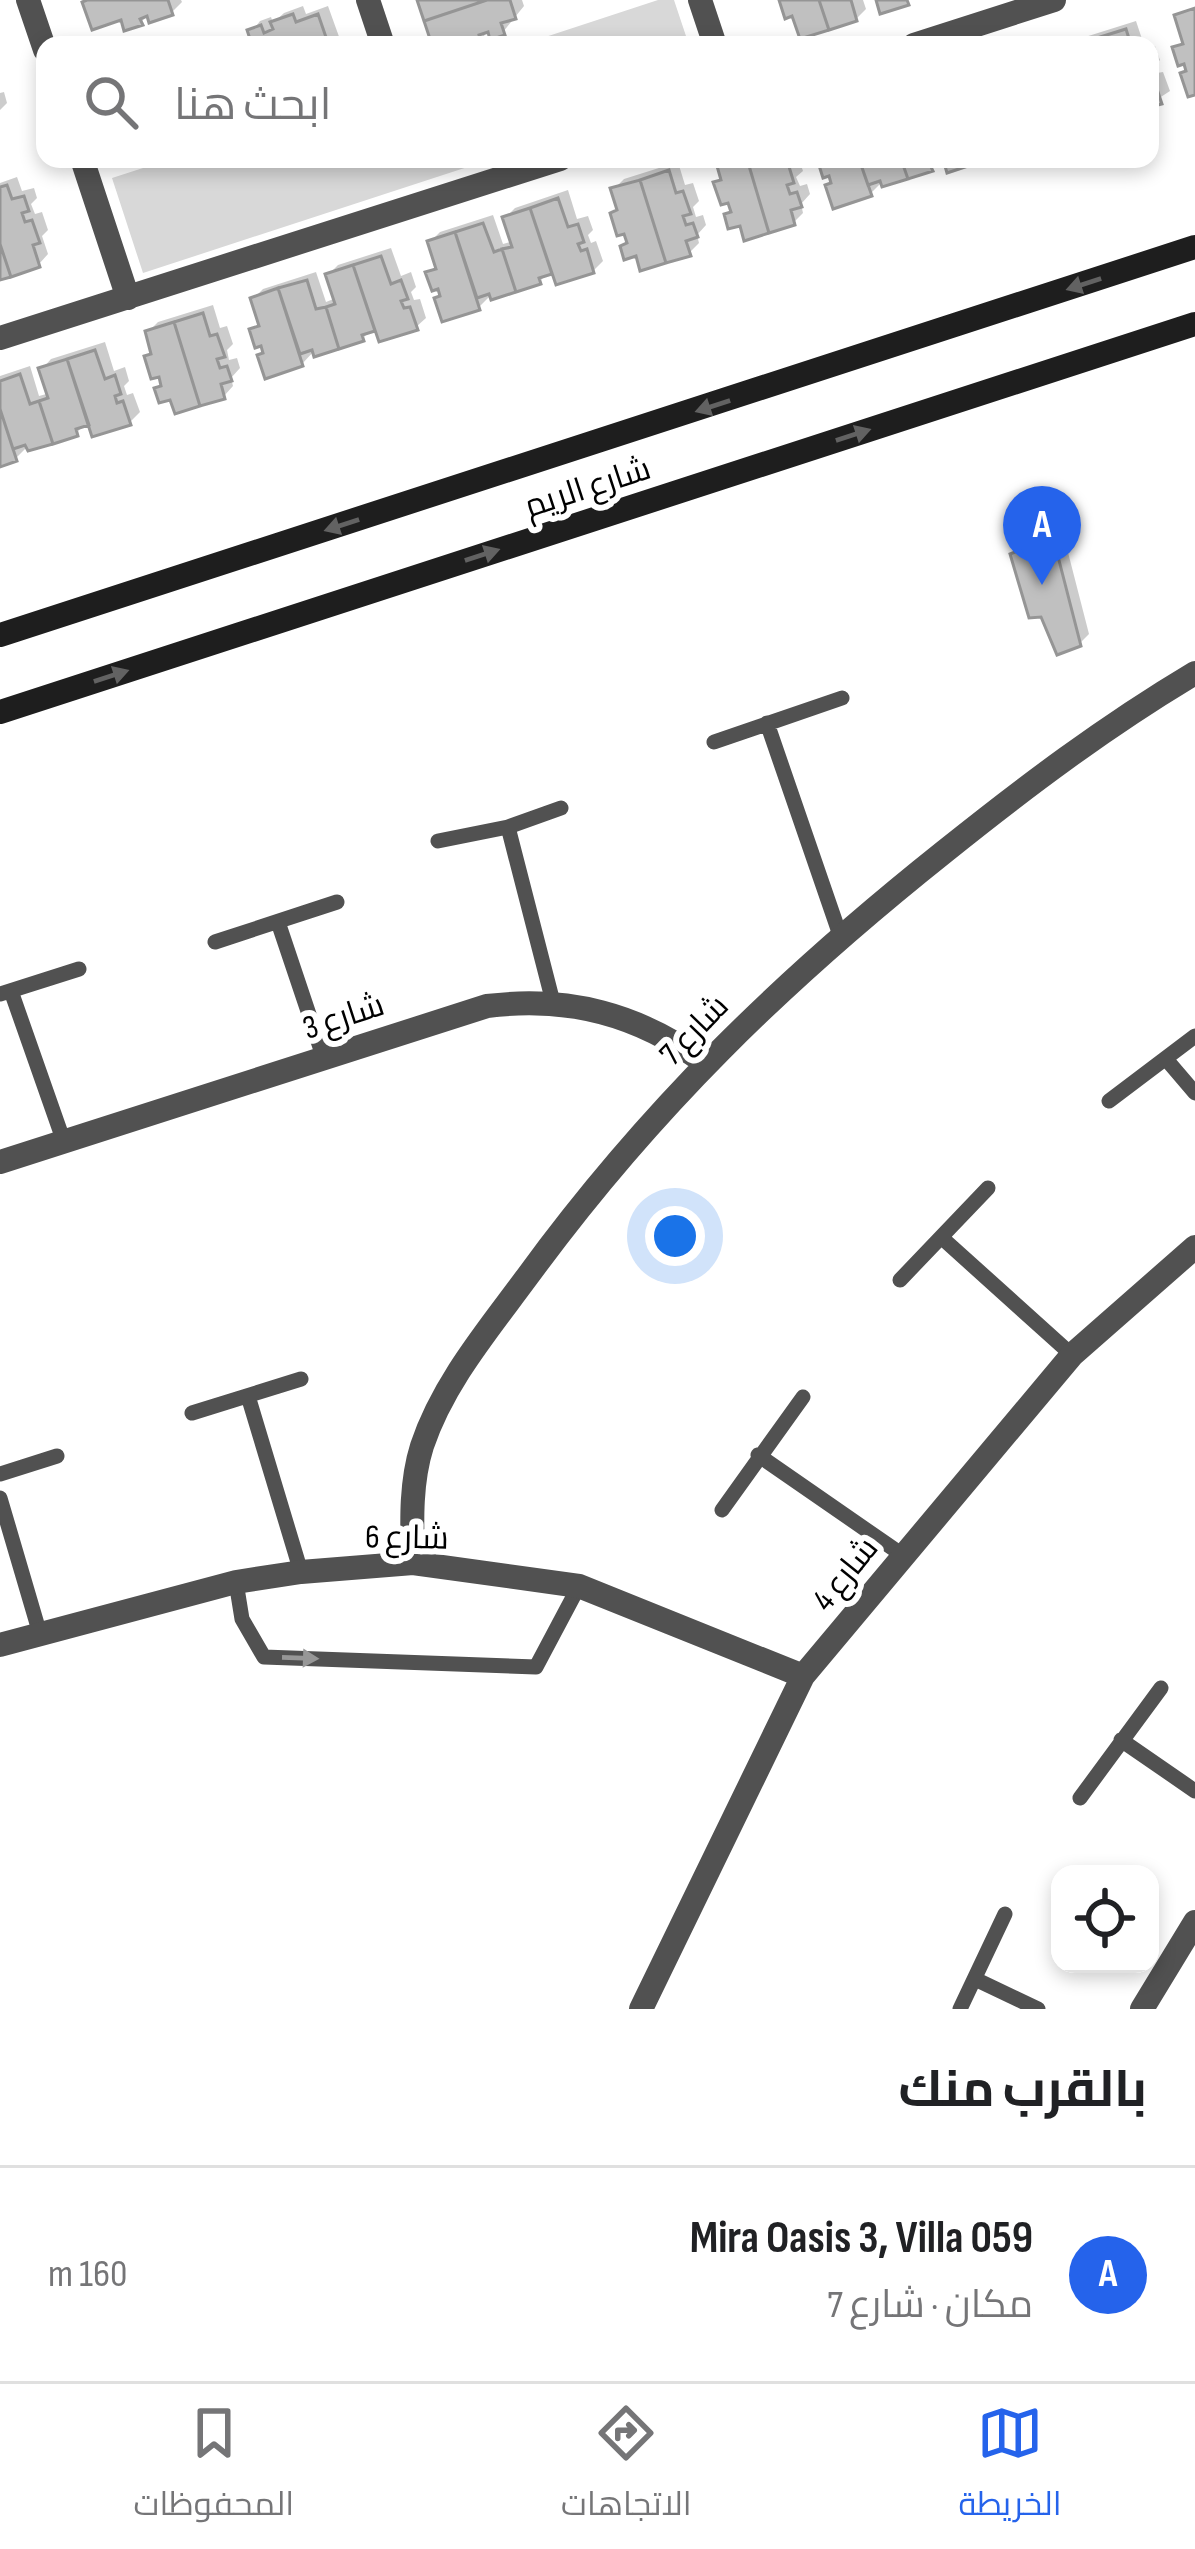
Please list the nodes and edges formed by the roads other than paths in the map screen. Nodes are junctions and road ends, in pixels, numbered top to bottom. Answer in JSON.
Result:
{"nodes":[{"id":1,"x":28,"y":0,"type":"edge"},
{"id":2,"x":368,"y":0,"type":"edge"},
{"id":3,"x":700,"y":0,"type":"edge"},
{"id":4,"x":1054,"y":0,"type":"edge"},
{"id":5,"x":40,"y":36,"type":"edge"},
{"id":6,"x":380,"y":36,"type":"edge"},
{"id":7,"x":712,"y":36,"type":"edge"},
{"id":8,"x":942,"y":36,"type":"edge"},
{"id":9,"x":85,"y":168,"type":"edge"},
{"id":10,"x":532,"y":168,"type":"edge"},
{"id":11,"x":1195,"y":248,"type":"edge"},
{"id":12,"x":128,"y":298,"type":"junction"},
{"id":13,"x":1195,"y":324,"type":"edge"},
{"id":14,"x":0,"y":338,"type":"edge"},
{"id":15,"x":0,"y":635,"type":"edge"},
{"id":16,"x":1195,"y":673,"type":"edge"},
{"id":17,"x":842,"y":698,"type":"dead end"},
{"id":18,"x":0,"y":712,"type":"edge"},
{"id":19,"x":767,"y":723,"type":"junction"},
{"id":20,"x":714,"y":742,"type":"dead end"},
{"id":21,"x":561,"y":808,"type":"dead end"},
{"id":22,"x":508,"y":827,"type":"junction"},
{"id":23,"x":438,"y":841,"type":"dead end"},
{"id":24,"x":337,"y":902,"type":"dead end"},
{"id":25,"x":278,"y":922,"type":"junction"},
{"id":26,"x":840,"y":935,"type":"junction"},
{"id":27,"x":215,"y":942,"type":"dead end"},
{"id":28,"x":79,"y":969,"type":"dead end"},
{"id":29,"x":6,"y":992,"type":"edge"},
{"id":30,"x":553,"y":1003,"type":"junction"},
{"id":31,"x":1195,"y":1036,"type":"edge"},
{"id":32,"x":322,"y":1056,"type":"junction"},
{"id":33,"x":1166,"y":1059,"type":"junction"},
{"id":34,"x":704,"y":1064,"type":"junction"},
{"id":35,"x":1195,"y":1093,"type":"edge"},
{"id":36,"x":1109,"y":1101,"type":"dead end"},
{"id":37,"x":64,"y":1142,"type":"junction"},
{"id":38,"x":0,"y":1162,"type":"edge"},
{"id":39,"x":988,"y":1188,"type":"dead end"},
{"id":40,"x":941,"y":1237,"type":"junction"},
{"id":41,"x":1195,"y":1247,"type":"edge"},
{"id":42,"x":900,"y":1280,"type":"dead end"},
{"id":43,"x":1072,"y":1355,"type":"junction"},
{"id":44,"x":301,"y":1379,"type":"dead end"},
{"id":45,"x":248,"y":1396,"type":"junction"},
{"id":46,"x":803,"y":1397,"type":"dead end"},
{"id":47,"x":192,"y":1413,"type":"dead end"},
{"id":48,"x":758,"y":1455,"type":"junction"},
{"id":49,"x":57,"y":1456,"type":"dead end"},
{"id":50,"x":0,"y":1474,"type":"edge"},
{"id":51,"x":0,"y":1498,"type":"edge"},
{"id":52,"x":722,"y":1510,"type":"dead end"},
{"id":53,"x":901,"y":1554,"type":"junction"},
{"id":54,"x":413,"y":1563,"type":"junction"},
{"id":55,"x":301,"y":1572,"type":"junction"},
{"id":56,"x":236,"y":1582,"type":"junction"},
{"id":57,"x":579,"y":1586,"type":"junction"},
{"id":58,"x":40,"y":1634,"type":"junction"},
{"id":59,"x":0,"y":1645,"type":"edge"},
{"id":60,"x":802,"y":1676,"type":"junction"},
{"id":61,"x":1162,"y":1688,"type":"dead end"},
{"id":62,"x":1121,"y":1740,"type":"junction"},
{"id":63,"x":1195,"y":1791,"type":"edge"},
{"id":64,"x":1081,"y":1798,"type":"dead end"},
{"id":65,"x":1005,"y":1914,"type":"dead end"},
{"id":66,"x":1195,"y":1922,"type":"edge"},
{"id":67,"x":975,"y":1979,"type":"junction"},
{"id":68,"x":641,"y":2009,"type":"edge"},
{"id":69,"x":960,"y":2009,"type":"edge"},
{"id":70,"x":1038,"y":2009,"type":"edge"},
{"id":71,"x":1142,"y":2009,"type":"edge"}],
"edges":[{"from":1,"to":5,"type":"street"},
{"from":2,"to":6,"type":"street"},
{"from":3,"to":7,"type":"street"},
{"from":4,"to":8,"type":"street"},
{"from":9,"to":12,"type":"street"},
{"from":10,"to":12,"type":"street"},
{"from":11,"to":15,"type":"street","name":"شارع الريم","one_way":true},
{"from":12,"to":14,"type":"street"},
{"from":18,"to":13,"type":"street","name":"شارع الريم","one_way":true},
{"from":16,"to":26,"type":"street","name":"شارع 7"},
{"from":17,"to":19,"type":"lane"},
{"from":19,"to":20,"type":"lane"},
{"from":19,"to":26,"type":"lane"},
{"from":21,"to":22,"type":"lane"},
{"from":22,"to":23,"type":"lane"},
{"from":22,"to":30,"type":"lane"},
{"from":24,"to":25,"type":"lane"},
{"from":25,"to":27,"type":"lane"},
{"from":25,"to":32,"type":"lane"},
{"from":26,"to":34,"type":"street","name":"شارع 7"},
{"from":28,"to":29,"type":"lane"},
{"from":29,"to":37,"type":"lane"},
{"from":30,"to":32,"type":"street","name":"شارع 3"},
{"from":30,"to":34,"type":"street","name":"شارع 3"},
{"from":31,"to":33,"type":"lane"},
{"from":32,"to":37,"type":"street","name":"شارع 3"},
{"from":33,"to":35,"type":"lane"},
{"from":33,"to":36,"type":"lane"},
{"from":34,"to":54,"type":"street","name":"شارع 7"},
{"from":37,"to":38,"type":"street","name":"شارع 3"},
{"from":39,"to":40,"type":"lane"},
{"from":40,"to":42,"type":"lane"},
{"from":40,"to":43,"type":"lane"},
{"from":41,"to":43,"type":"street","name":"شارع 4"},
{"from":43,"to":53,"type":"street","name":"شارع 4"},
{"from":44,"to":45,"type":"lane"},
{"from":45,"to":47,"type":"lane"},
{"from":45,"to":55,"type":"lane"},
{"from":46,"to":48,"type":"lane"},
{"from":48,"to":52,"type":"lane"},
{"from":48,"to":53,"type":"lane"},
{"from":49,"to":50,"type":"lane"},
{"from":51,"to":58,"type":"lane"},
{"from":53,"to":60,"type":"street","name":"شارع 4"},
{"from":54,"to":55,"type":"street","name":"شارع 6"},
{"from":54,"to":57,"type":"street","name":"شارع 6"},
{"from":55,"to":56,"type":"street","name":"شارع 6"},
{"from":56,"to":57,"type":"lane","one_way":true},
{"from":56,"to":58,"type":"street","name":"شارع 6"},
{"from":57,"to":60,"type":"street","name":"شارع 6"},
{"from":58,"to":59,"type":"street","name":"شارع 6"},
{"from":60,"to":68,"type":"street","name":"شارع 4"},
{"from":61,"to":62,"type":"lane"},
{"from":62,"to":63,"type":"lane"},
{"from":62,"to":64,"type":"lane"},
{"from":65,"to":67,"type":"lane"},
{"from":66,"to":71,"type":"street"},
{"from":67,"to":69,"type":"lane"},
{"from":67,"to":70,"type":"lane"}]}
